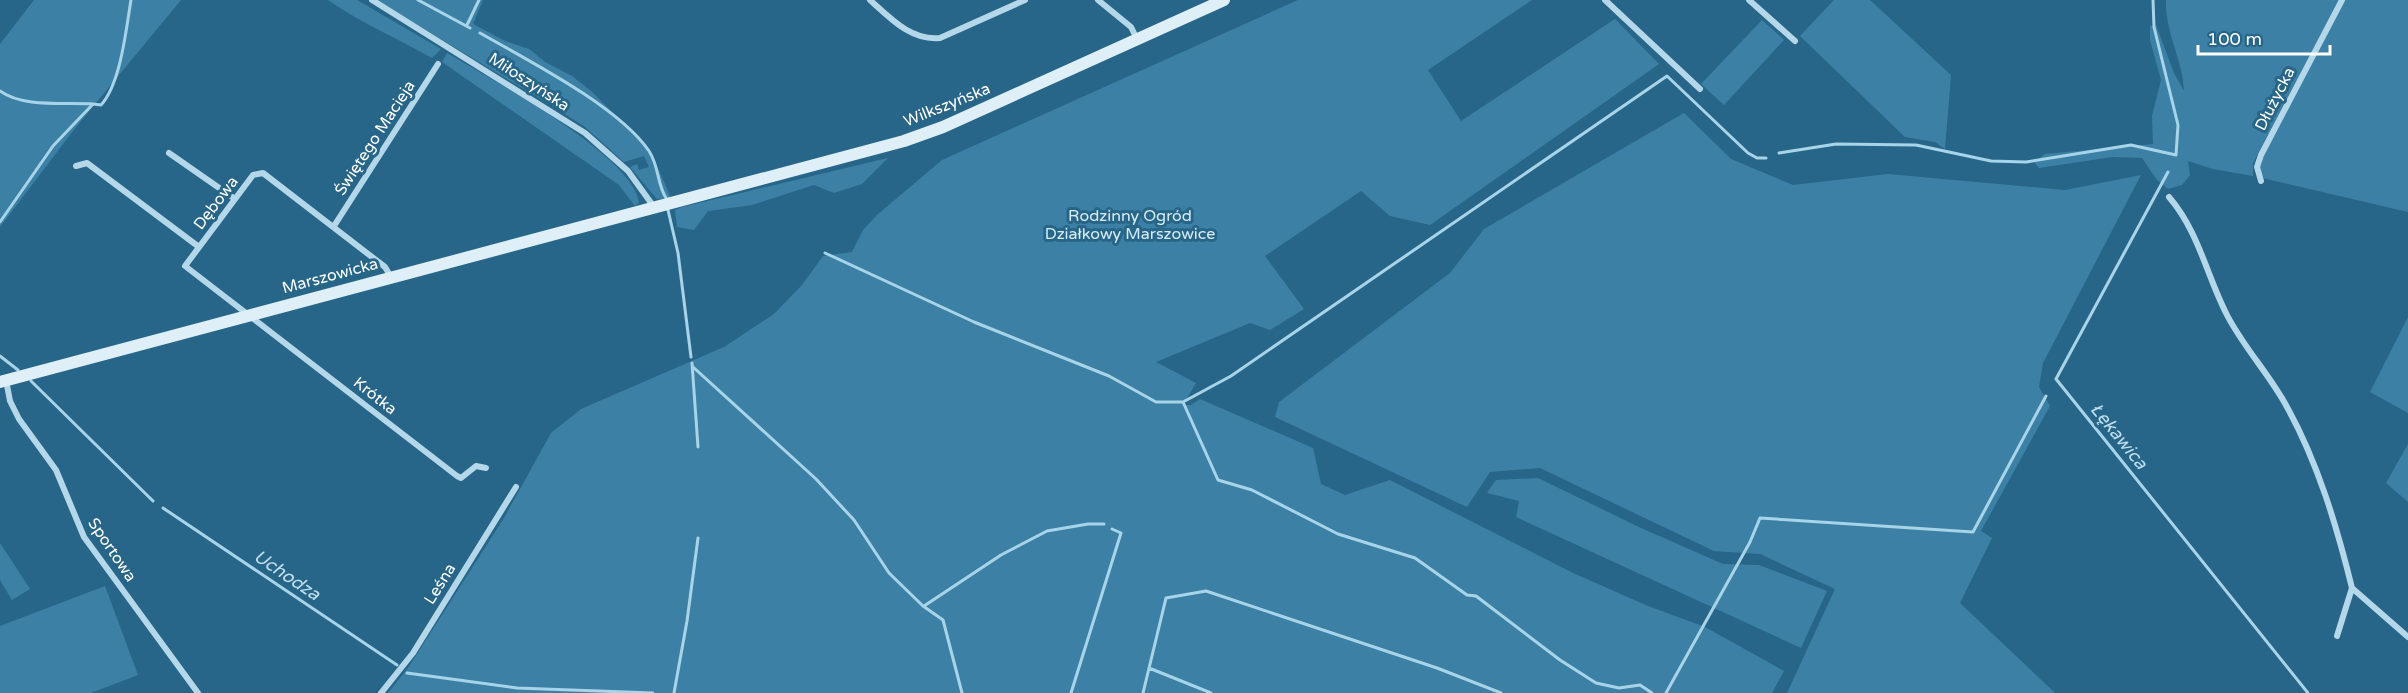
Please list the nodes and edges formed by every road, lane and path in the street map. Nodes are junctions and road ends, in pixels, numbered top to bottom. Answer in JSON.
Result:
{"nodes":[{"id":1,"x":372,"y":0,"type":"edge"},
{"id":2,"x":870,"y":0,"type":"edge"},
{"id":3,"x":1025,"y":0,"type":"edge"},
{"id":4,"x":1098,"y":0,"type":"edge"},
{"id":5,"x":1224,"y":0,"type":"edge"},
{"id":6,"x":1605,"y":0,"type":"edge"},
{"id":7,"x":1749,"y":0,"type":"edge"},
{"id":8,"x":2342,"y":0,"type":"edge"},
{"id":9,"x":1137,"y":39,"type":"junction"},
{"id":10,"x":1795,"y":41,"type":"dead end"},
{"id":11,"x":438,"y":64,"type":"dead end"},
{"id":12,"x":1700,"y":89,"type":"dead end"},
{"id":13,"x":169,"y":153,"type":"dead end"},
{"id":14,"x":76,"y":166,"type":"dead end"},
{"id":15,"x":2260,"y":181,"type":"dead end"},
{"id":16,"x":2169,"y":197,"type":"dead end"},
{"id":17,"x":235,"y":200,"type":"junction"},
{"id":18,"x":669,"y":203,"type":"joint"},
{"id":19,"x":654,"y":207,"type":"junction"},
{"id":20,"x":334,"y":226,"type":"junction"},
{"id":21,"x":199,"y":247,"type":"junction"},
{"id":22,"x":391,"y":277,"type":"junction"},
{"id":23,"x":248,"y":316,"type":"junction"},
{"id":24,"x":3,"y":381,"type":"edge"},
{"id":25,"x":486,"y":468,"type":"dead end"},
{"id":26,"x":516,"y":487,"type":"dead end"},
{"id":27,"x":2352,"y":588,"type":"junction"},
{"id":28,"x":2337,"y":636,"type":"dead end"},
{"id":29,"x":2408,"y":637,"type":"edge"},
{"id":30,"x":198,"y":693,"type":"edge"},
{"id":31,"x":381,"y":693,"type":"edge"}],
"edges":[{"from":1,"to":19,"type":"street","name":"Miłoszyńska"},
{"from":2,"to":3,"type":"street"},
{"from":4,"to":9,"type":"street"},
{"from":5,"to":9,"type":"street","name":"Wilkszyńska"},
{"from":6,"to":12,"type":"street"},
{"from":7,"to":10,"type":"street"},
{"from":8,"to":15,"type":"street","name":"Dłużycka"},
{"from":9,"to":18,"type":"street","name":"Wilkszyńska"},
{"from":11,"to":20,"type":"street","name":"Świętego Macieja"},
{"from":13,"to":17,"type":"street"},
{"from":14,"to":21,"type":"street"},
{"from":16,"to":27,"type":"street"},
{"from":17,"to":20,"type":"street","name":"Dębowa"},
{"from":17,"to":21,"type":"street","name":"Dębowa"},
{"from":18,"to":19,"type":"street","name":"Marszowicka"},
{"from":19,"to":22,"type":"street","name":"Marszowicka"},
{"from":20,"to":22,"type":"street","name":"Dębowa"},
{"from":21,"to":23,"type":"street","name":"Dębowa"},
{"from":22,"to":23,"type":"street","name":"Marszowicka"},
{"from":23,"to":24,"type":"street","name":"Marszowicka"},
{"from":23,"to":25,"type":"street","name":"Krótka"},
{"from":24,"to":30,"type":"street","name":"Sportowa"},
{"from":26,"to":31,"type":"street","name":"Leśna"},
{"from":27,"to":28,"type":"street"},
{"from":27,"to":29,"type":"street"}]}
